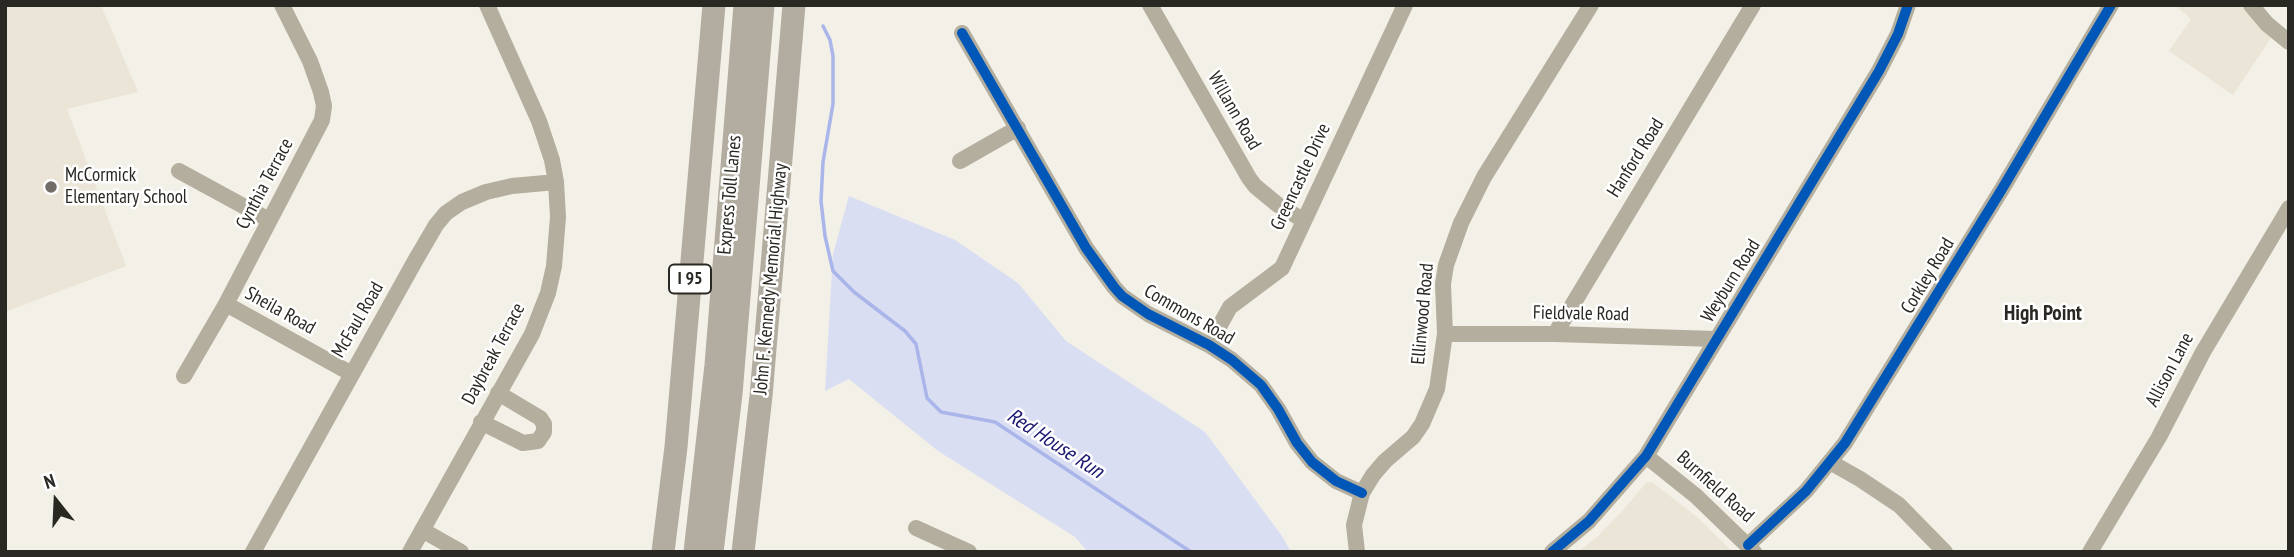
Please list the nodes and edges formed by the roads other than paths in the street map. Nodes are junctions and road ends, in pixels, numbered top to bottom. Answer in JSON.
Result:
{"nodes":[{"id":1,"x":282,"y":5,"type":"edge"},
{"id":2,"x":487,"y":5,"type":"edge"},
{"id":3,"x":714,"y":5,"type":"edge"},
{"id":4,"x":745,"y":5,"type":"edge"},
{"id":5,"x":763,"y":5,"type":"edge"},
{"id":6,"x":794,"y":5,"type":"edge"},
{"id":7,"x":1150,"y":5,"type":"edge"},
{"id":8,"x":1591,"y":5,"type":"edge"},
{"id":9,"x":1753,"y":5,"type":"edge"},
{"id":10,"x":1908,"y":5,"type":"edge"},
{"id":11,"x":2111,"y":5,"type":"edge"},
{"id":12,"x":2251,"y":5,"type":"edge"},
{"id":13,"x":1401,"y":7,"type":"edge"},
{"id":14,"x":962,"y":33,"type":"dead end"},
{"id":15,"x":2289,"y":43,"type":"edge"},
{"id":16,"x":1018,"y":128,"type":"junction"},
{"id":17,"x":960,"y":161,"type":"dead end"},
{"id":18,"x":178,"y":171,"type":"dead end"},
{"id":19,"x":556,"y":183,"type":"junction"},
{"id":20,"x":2289,"y":208,"type":"edge"},
{"id":21,"x":269,"y":220,"type":"junction"},
{"id":22,"x":1303,"y":220,"type":"junction"},
{"id":23,"x":226,"y":304,"type":"junction"},
{"id":24,"x":1445,"y":334,"type":"junction"},
{"id":25,"x":1555,"y":334,"type":"junction"},
{"id":26,"x":1715,"y":339,"type":"junction"},
{"id":27,"x":1209,"y":345,"type":"junction"},
{"id":28,"x":352,"y":374,"type":"junction"},
{"id":29,"x":184,"y":376,"type":"dead end"},
{"id":30,"x":498,"y":393,"type":"junction"},
{"id":31,"x":481,"y":422,"type":"junction"},
{"id":32,"x":1646,"y":456,"type":"junction"},
{"id":33,"x":1830,"y":462,"type":"junction"},
{"id":34,"x":1362,"y":493,"type":"junction"},
{"id":35,"x":916,"y":528,"type":"dead end"},
{"id":36,"x":422,"y":530,"type":"junction"},
{"id":37,"x":1751,"y":549,"type":"edge"},
{"id":38,"x":253,"y":552,"type":"edge"},
{"id":39,"x":410,"y":552,"type":"edge"},
{"id":40,"x":461,"y":552,"type":"edge"},
{"id":41,"x":663,"y":552,"type":"edge"},
{"id":42,"x":695,"y":552,"type":"edge"},
{"id":43,"x":712,"y":552,"type":"edge"},
{"id":44,"x":743,"y":552,"type":"edge"},
{"id":45,"x":969,"y":552,"type":"edge"},
{"id":46,"x":1357,"y":552,"type":"edge"},
{"id":47,"x":1552,"y":552,"type":"edge"},
{"id":48,"x":1945,"y":552,"type":"edge"},
{"id":49,"x":2090,"y":552,"type":"edge"}],
"edges":[{"from":1,"to":21,"type":"street","name":"Cynthia Terrace"},
{"from":2,"to":19,"type":"street","name":"Daybreak Terrace"},
{"from":3,"to":41,"type":"highway","number":"I 95"},
{"from":4,"to":42,"type":"highway","name":"Express Toll Lanes"},
{"from":5,"to":43,"type":"highway","name":"Express Toll Lanes"},
{"from":6,"to":44,"type":"highway","name":"John F. Kennedy Memorial Highway"},
{"from":7,"to":22,"type":"street","name":"Willann Road"},
{"from":8,"to":24,"type":"street","name":"Ellinwood Road"},
{"from":9,"to":25,"type":"street","name":"Hanford Road"},
{"from":10,"to":26,"type":"street","name":"Weyburn Road"},
{"from":11,"to":33,"type":"street","name":"Corkley Road"},
{"from":12,"to":15,"type":"street"},
{"from":13,"to":22,"type":"street","name":"Greencastle Drive"},
{"from":14,"to":16,"type":"street","name":"Commons Road"},
{"from":16,"to":17,"type":"street"},
{"from":16,"to":27,"type":"street","name":"Commons Road"},
{"from":18,"to":21,"type":"street"},
{"from":19,"to":28,"type":"street","name":"McFaul Road"},
{"from":19,"to":30,"type":"street","name":"Daybreak Terrace"},
{"from":20,"to":49,"type":"street","name":"Allison Lane"},
{"from":21,"to":23,"type":"street","name":"Cynthia Terrace"},
{"from":22,"to":27,"type":"street","name":"Greencastle Drive"},
{"from":23,"to":28,"type":"street","name":"Sheila Road"},
{"from":23,"to":29,"type":"street","name":"Cynthia Terrace"},
{"from":24,"to":25,"type":"street","name":"Fieldvale Road"},
{"from":24,"to":34,"type":"street","name":"Ellinwood Road"},
{"from":25,"to":26,"type":"street","name":"Fieldvale Road"},
{"from":26,"to":32,"type":"street","name":"Weyburn Road"},
{"from":27,"to":34,"type":"street","name":"Commons Road"},
{"from":28,"to":38,"type":"street","name":"McFaul Road"},
{"from":30,"to":31,"type":"street","name":"Daybreak Terrace"},
{"from":30,"to":31,"type":"street"},
{"from":31,"to":36,"type":"street","name":"Daybreak Terrace"},
{"from":32,"to":37,"type":"street","name":"Burnfield Road"},
{"from":32,"to":47,"type":"street","name":"Weyburn Road"},
{"from":33,"to":37,"type":"street","name":"Corkley Road"},
{"from":33,"to":48,"type":"street"},
{"from":34,"to":46,"type":"street","name":"Ellinwood Road"},
{"from":35,"to":45,"type":"street"},
{"from":36,"to":39,"type":"street","name":"Daybreak Terrace"},
{"from":36,"to":40,"type":"street"}]}
